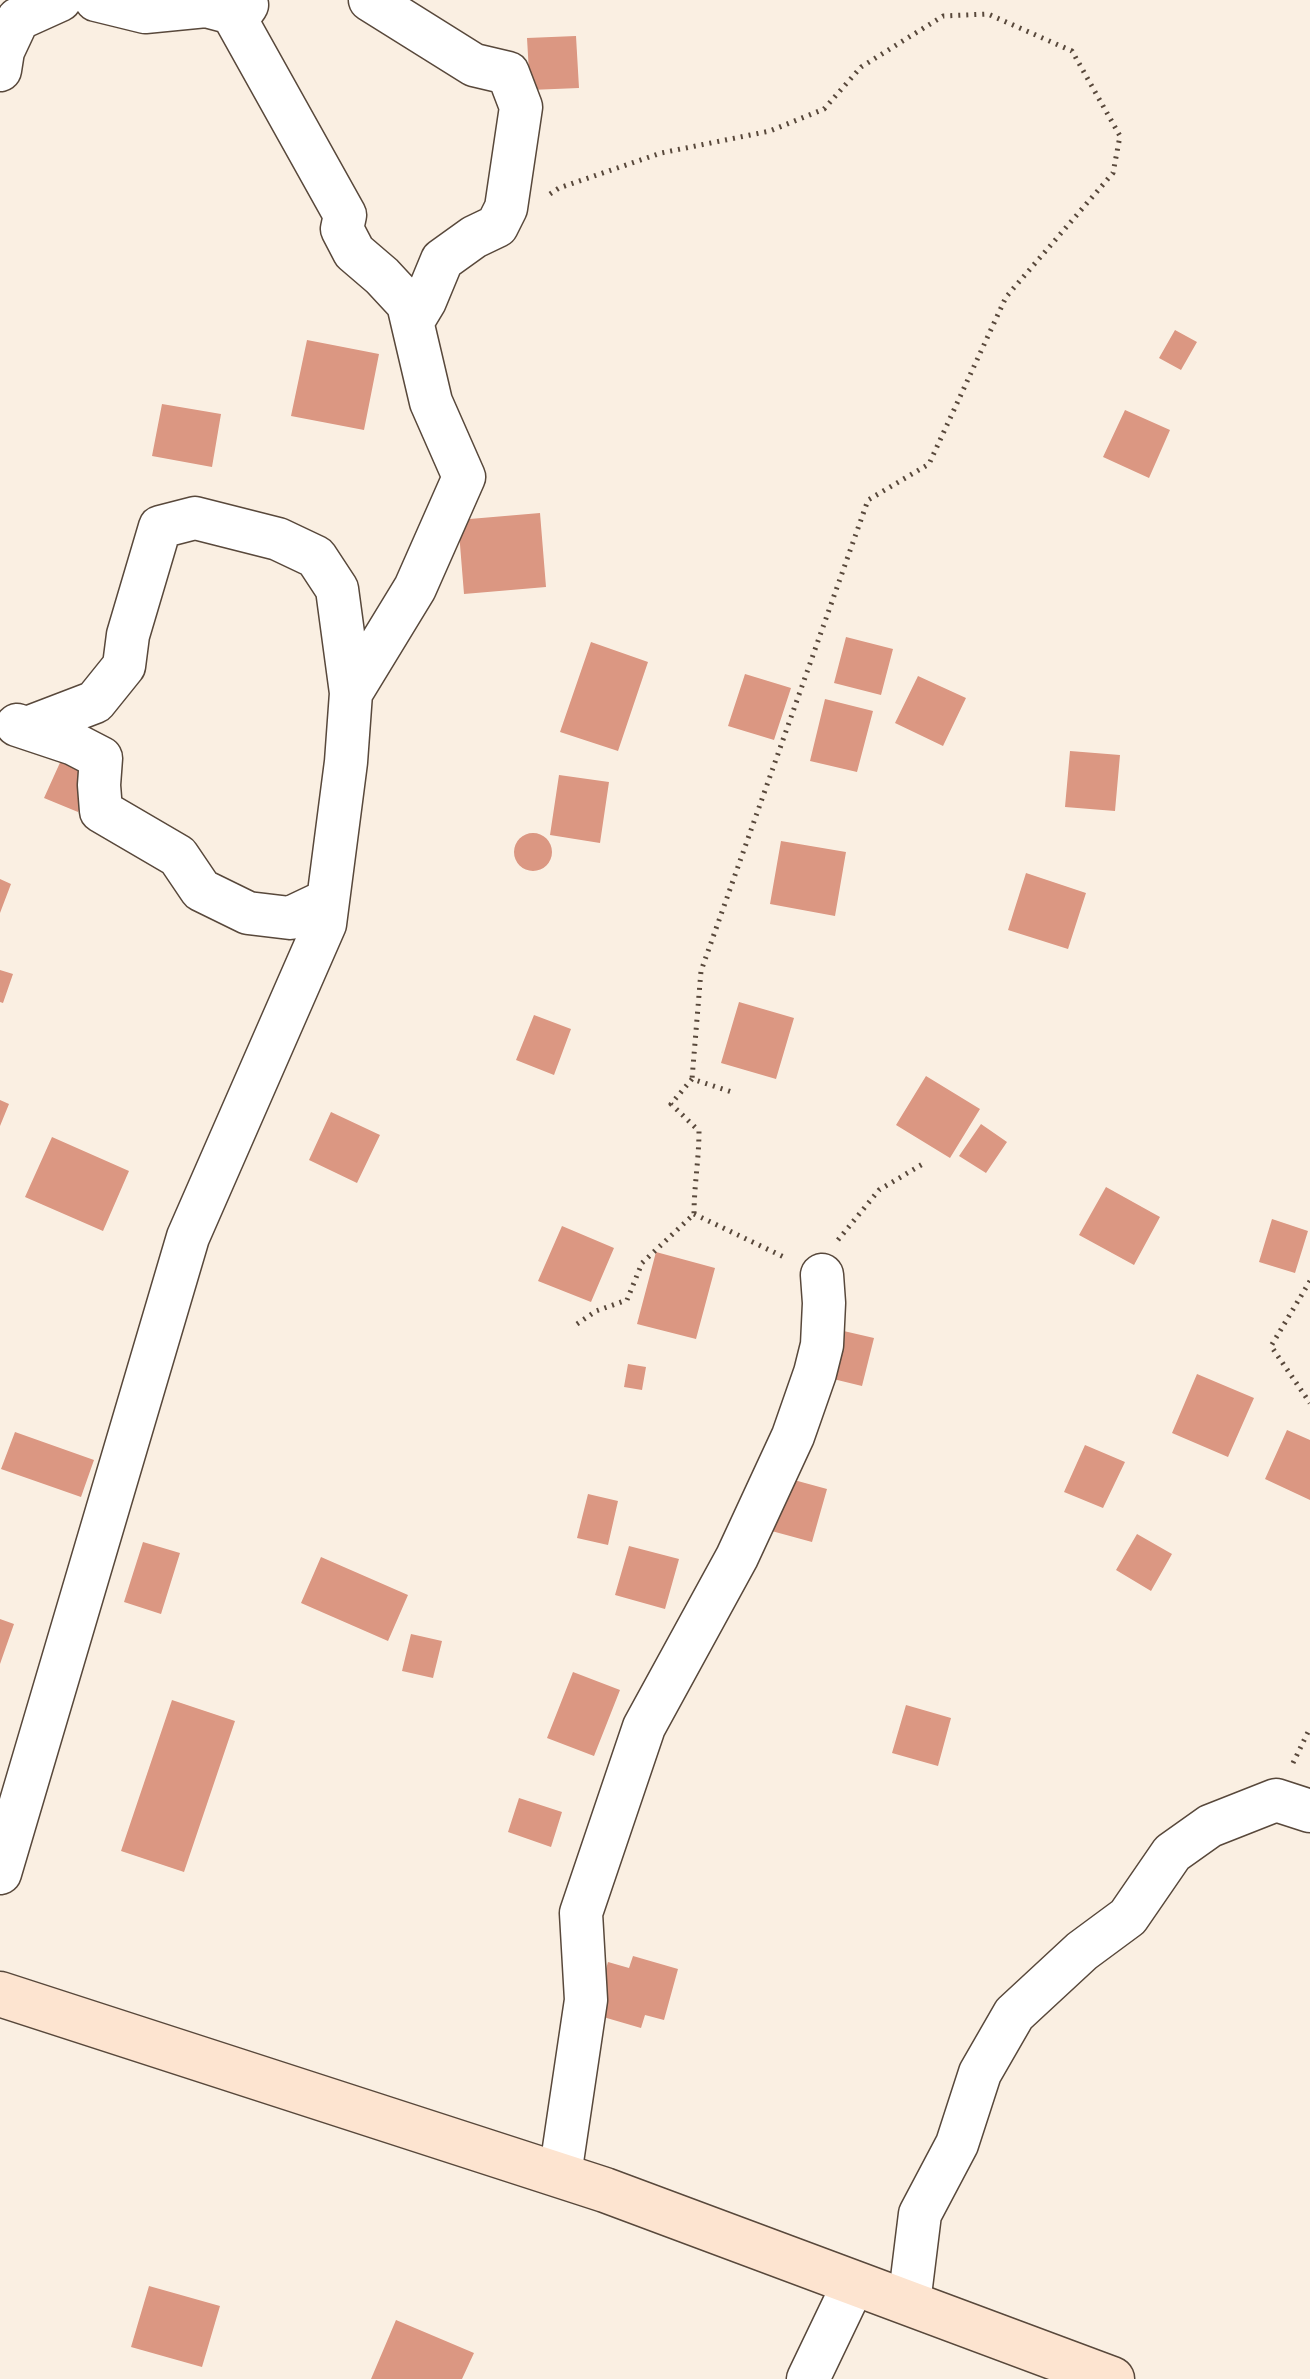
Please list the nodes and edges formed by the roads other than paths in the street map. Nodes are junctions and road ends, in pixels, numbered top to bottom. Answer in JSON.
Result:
{"nodes":[{"id":1,"x":60,"y":0,"type":"edge"},
{"id":2,"x":96,"y":0,"type":"edge"},
{"id":3,"x":370,"y":0,"type":"edge"},
{"id":4,"x":236,"y":4,"type":"edge"},
{"id":5,"x":0,"y":70,"type":"edge"},
{"id":6,"x":413,"y":321,"type":"junction"},
{"id":7,"x":351,"y":693,"type":"junction"},
{"id":8,"x":13,"y":724,"type":"edge"},
{"id":9,"x":328,"y":900,"type":"junction"},
{"id":10,"x":822,"y":1275,"type":"road end"},
{"id":11,"x":1310,"y":1811,"type":"edge"},
{"id":12,"x":0,"y":1873,"type":"edge"},
{"id":13,"x":0,"y":1994,"type":"edge"},
{"id":14,"x":560,"y":2175,"type":"junction"},
{"id":15,"x":854,"y":2283,"type":"junction"},
{"id":16,"x":909,"y":2303,"type":"junction"},
{"id":17,"x":808,"y":2379,"type":"edge"},
{"id":18,"x":1112,"y":2379,"type":"edge"}],
"edges":[{"from":1,"to":5,"type":"street"},
{"from":2,"to":4,"type":"street"},
{"from":3,"to":6,"type":"street"},
{"from":4,"to":6,"type":"street"},
{"from":6,"to":7,"type":"street"},
{"from":7,"to":8,"type":"street"},
{"from":7,"to":9,"type":"street"},
{"from":8,"to":9,"type":"street"},
{"from":9,"to":12,"type":"street"},
{"from":10,"to":14,"type":"street"},
{"from":11,"to":16,"type":"street"},
{"from":13,"to":14,"type":"main road"},
{"from":14,"to":15,"type":"main road"},
{"from":15,"to":16,"type":"main road"},
{"from":15,"to":17,"type":"street"},
{"from":16,"to":18,"type":"main road"}]}
